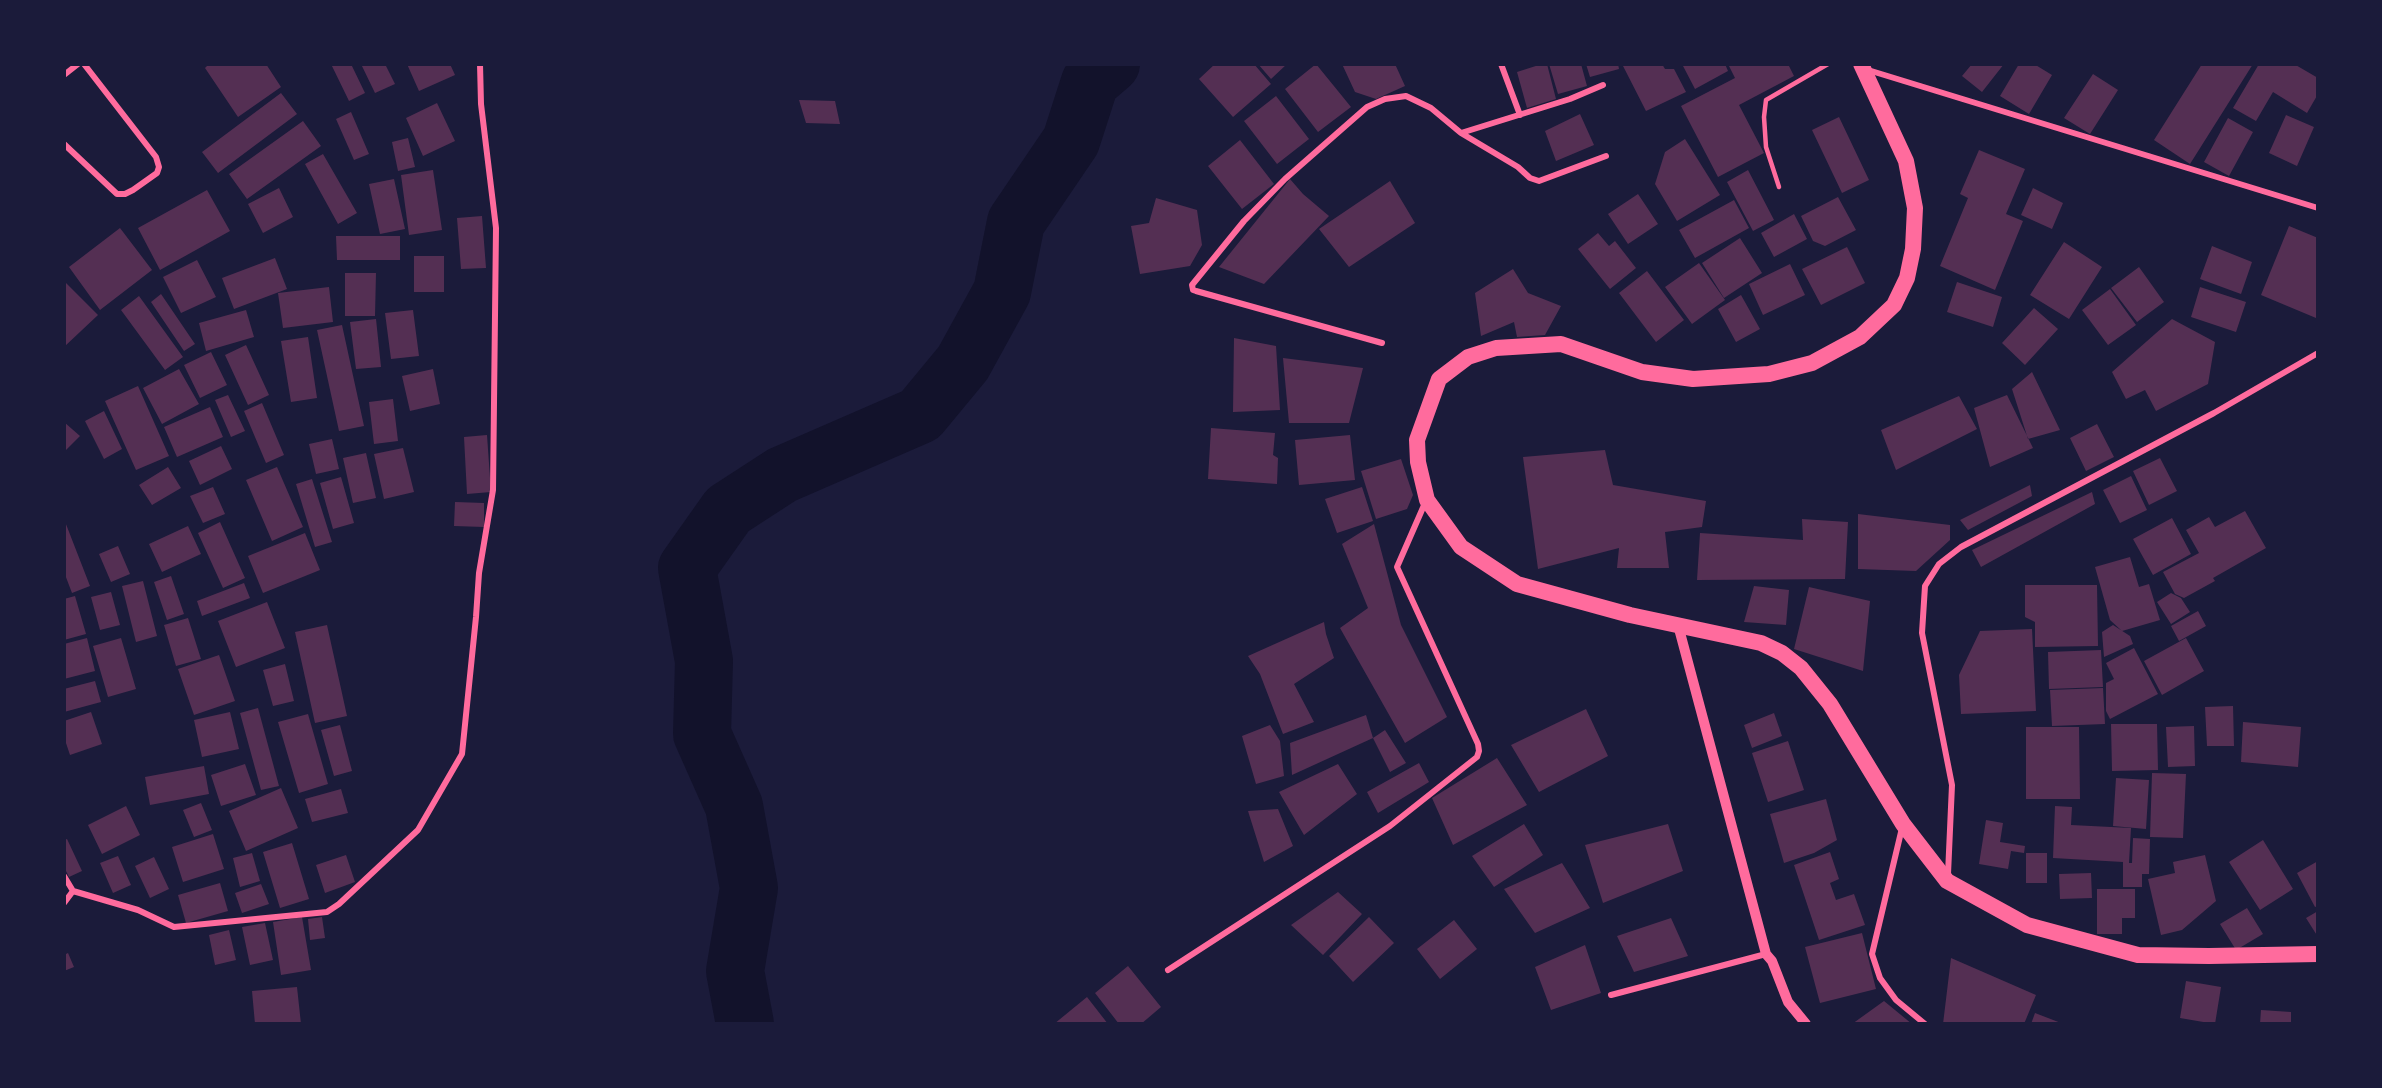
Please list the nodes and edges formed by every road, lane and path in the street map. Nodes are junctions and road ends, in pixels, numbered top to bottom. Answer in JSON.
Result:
{"nodes":[{"id":1,"x":78,"y":64,"type":"edge"},
{"id":2,"x":84,"y":64,"type":"edge"},
{"id":3,"x":480,"y":64,"type":"edge"},
{"id":4,"x":1501,"y":64,"type":"edge"},
{"id":5,"x":1828,"y":64,"type":"edge"},
{"id":6,"x":1862,"y":66,"type":"edge"},
{"id":7,"x":64,"y":75,"type":"edge"},
{"id":8,"x":1603,"y":85,"type":"dead end"},
{"id":9,"x":1520,"y":115,"type":"junction"},
{"id":10,"x":1461,"y":133,"type":"junction"},
{"id":11,"x":64,"y":144,"type":"edge"},
{"id":12,"x":1606,"y":156,"type":"dead end"},
{"id":13,"x":1779,"y":187,"type":"dead end"},
{"id":14,"x":2318,"y":208,"type":"edge"},
{"id":15,"x":1382,"y":343,"type":"dead end"},
{"id":16,"x":2318,"y":353,"type":"edge"},
{"id":17,"x":1427,"y":500,"type":"junction"},
{"id":18,"x":1677,"y":625,"type":"junction"},
{"id":19,"x":1903,"y":824,"type":"junction"},
{"id":20,"x":64,"y":876,"type":"edge"},
{"id":21,"x":1947,"y":881,"type":"junction"},
{"id":22,"x":73,"y":891,"type":"junction"},
{"id":23,"x":64,"y":903,"type":"edge"},
{"id":24,"x":1766,"y":954,"type":"junction"},
{"id":25,"x":2318,"y":954,"type":"edge"},
{"id":26,"x":1168,"y":970,"type":"dead end"},
{"id":27,"x":1611,"y":994,"type":"dead end"},
{"id":28,"x":1806,"y":1023,"type":"edge"},
{"id":29,"x":1925,"y":1023,"type":"edge"}],
"edges":[{"from":1,"to":7,"type":"street"},
{"from":2,"to":11,"type":"street"},
{"from":3,"to":22,"type":"street"},
{"from":4,"to":9,"type":"street"},
{"from":5,"to":13,"type":"lane"},
{"from":6,"to":14,"type":"street"},
{"from":6,"to":17,"type":"highway"},
{"from":8,"to":9,"type":"street"},
{"from":9,"to":10,"type":"street"},
{"from":10,"to":12,"type":"street"},
{"from":10,"to":15,"type":"street"},
{"from":16,"to":21,"type":"street"},
{"from":17,"to":18,"type":"highway"},
{"from":17,"to":26,"type":"street"},
{"from":18,"to":19,"type":"highway"},
{"from":18,"to":24,"type":"street"},
{"from":19,"to":21,"type":"highway"},
{"from":19,"to":29,"type":"street"},
{"from":20,"to":22,"type":"street"},
{"from":21,"to":25,"type":"highway"},
{"from":22,"to":23,"type":"street"},
{"from":24,"to":27,"type":"street"},
{"from":24,"to":28,"type":"street"}]}
